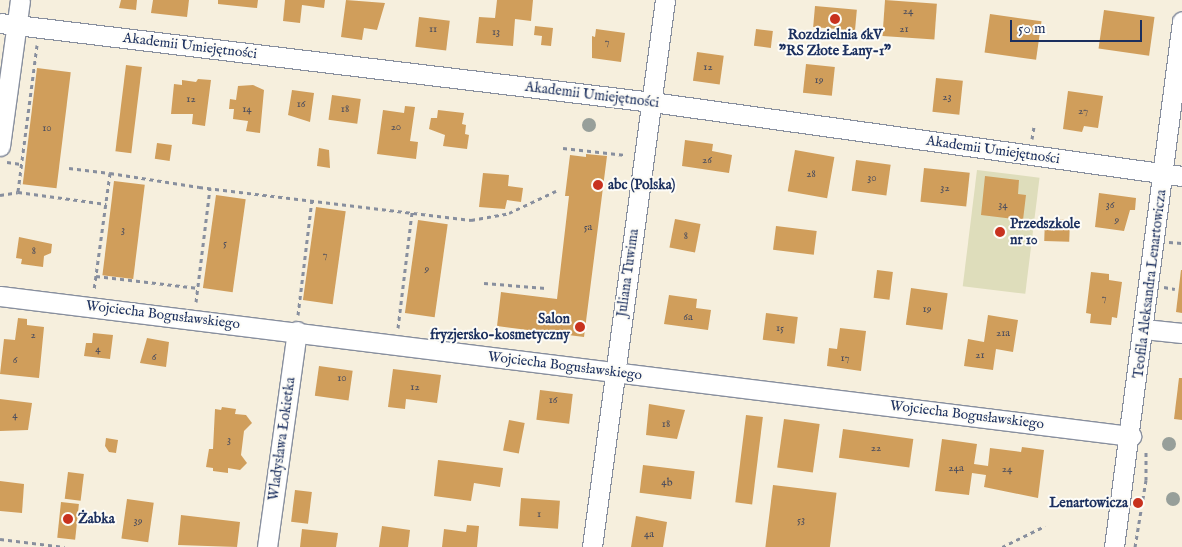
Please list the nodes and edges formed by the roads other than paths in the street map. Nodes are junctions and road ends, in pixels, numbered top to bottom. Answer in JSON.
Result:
{"nodes":[{"id":1,"x":20,"y":0,"type":"edge"},
{"id":2,"x":666,"y":0,"type":"edge"},
{"id":3,"x":1182,"y":21,"type":"edge"},
{"id":4,"x":8,"y":24,"type":"edge"},
{"id":5,"x":652,"y":102,"type":"junction"},
{"id":6,"x":0,"y":146,"type":"edge"},
{"id":7,"x":1173,"y":175,"type":"edge"},
{"id":8,"x":0,"y":296,"type":"edge"},
{"id":9,"x":1144,"y":329,"type":"junction"},
{"id":10,"x":297,"y":331,"type":"junction"},
{"id":11,"x":1182,"y":333,"type":"edge"},
{"id":12,"x":614,"y":372,"type":"junction"},
{"id":13,"x":1130,"y":436,"type":"junction"},
{"id":14,"x":267,"y":547,"type":"edge"},
{"id":15,"x":592,"y":547,"type":"edge"},
{"id":16,"x":1114,"y":547,"type":"edge"}],
"edges":[{"from":1,"to":4,"type":"street"},
{"from":2,"to":5,"type":"street","name":"Juliana Tuwima"},
{"from":3,"to":7,"type":"street","name":"Teofila Aleksandra Lenartowicza"},
{"from":4,"to":5,"type":"street","name":"Akademii Umiejętności"},
{"from":4,"to":6,"type":"street"},
{"from":5,"to":7,"type":"street","name":"Akademii Umiejętności"},
{"from":5,"to":12,"type":"street","name":"Juliana Tuwima"},
{"from":7,"to":9,"type":"street","name":"Teofila Aleksandra Lenartowicza"},
{"from":8,"to":10,"type":"street","name":"Wojciecha Bogusławskiego"},
{"from":9,"to":11,"type":"street"},
{"from":9,"to":13,"type":"street","name":"Teofila Aleksandra Lenartowicza"},
{"from":10,"to":12,"type":"street","name":"Wojciecha Bogusławskiego"},
{"from":10,"to":14,"type":"street","name":"Wladysława Łokietka"},
{"from":12,"to":13,"type":"street","name":"Wojciecha Bogusławskiego"},
{"from":12,"to":15,"type":"street","name":"Juliana Tuwima"},
{"from":13,"to":16,"type":"street","name":"Teofila Aleksandra Lenartowicza"}]}
